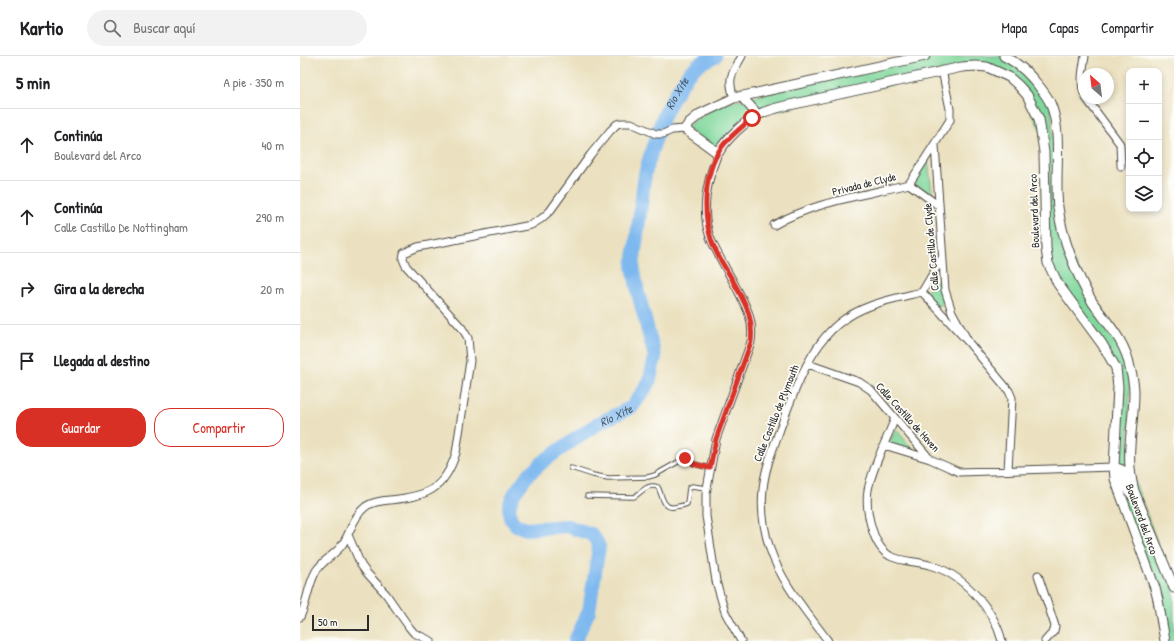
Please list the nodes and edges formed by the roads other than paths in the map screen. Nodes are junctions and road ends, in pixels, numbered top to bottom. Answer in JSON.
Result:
{"nodes":[{"id":1,"x":742,"y":56,"type":"edge"},
{"id":2,"x":925,"y":56,"type":"edge"},
{"id":3,"x":1004,"y":56,"type":"edge"},
{"id":4,"x":1085,"y":56,"type":"edge"},
{"id":5,"x":1083,"y":68,"type":"edge"},
{"id":6,"x":942,"y":70,"type":"junction"},
{"id":7,"x":737,"y":97,"type":"junction"},
{"id":8,"x":1090,"y":104,"type":"edge"},
{"id":9,"x":758,"y":115,"type":"junction"},
{"id":10,"x":686,"y":129,"type":"junction"},
{"id":11,"x":935,"y":145,"type":"junction"},
{"id":12,"x":718,"y":153,"type":"junction"},
{"id":13,"x":1121,"y":166,"type":"dead end"},
{"id":14,"x":909,"y":184,"type":"junction"},
{"id":15,"x":939,"y":206,"type":"junction"},
{"id":16,"x":774,"y":225,"type":"dead end"},
{"id":17,"x":942,"y":258,"type":"junction"},
{"id":18,"x":922,"y":292,"type":"junction"},
{"id":19,"x":969,"y":343,"type":"junction"},
{"id":20,"x":808,"y":364,"type":"junction"},
{"id":21,"x":895,"y":418,"type":"junction"},
{"id":22,"x":884,"y":445,"type":"junction"},
{"id":23,"x":930,"y":459,"type":"junction"},
{"id":24,"x":1114,"y":467,"type":"junction"},
{"id":25,"x":571,"y":468,"type":"dead end"},
{"id":26,"x":710,"y":468,"type":"junction"},
{"id":27,"x":1008,"y":470,"type":"junction"},
{"id":28,"x":706,"y":488,"type":"junction"},
{"id":29,"x":587,"y":496,"type":"dead end"},
{"id":30,"x":1140,"y":503,"type":"junction"},
{"id":31,"x":348,"y":535,"type":"junction"},
{"id":32,"x":1038,"y":575,"type":"dead end"},
{"id":33,"x":1174,"y":588,"type":"edge"},
{"id":34,"x":300,"y":617,"type":"edge"},
{"id":35,"x":431,"y":641,"type":"edge"},
{"id":36,"x":741,"y":641,"type":"edge"},
{"id":37,"x":828,"y":641,"type":"edge"},
{"id":38,"x":1002,"y":641,"type":"edge"},
{"id":39,"x":1045,"y":641,"type":"edge"},
{"id":40,"x":1165,"y":641,"type":"edge"}],
"edges":[{"from":1,"to":7,"type":"street"},
{"from":2,"to":7,"type":"street"},
{"from":3,"to":30,"type":"street","name":"Boulevard del Arco"},
{"from":4,"to":5,"type":"street"},
{"from":6,"to":9,"type":"street","name":"Boulevard del Arco"},
{"from":6,"to":11,"type":"street","name":"Privada de Clyde"},
{"from":6,"to":24,"type":"street","name":"Boulevard del Arco"},
{"from":7,"to":9,"type":"street"},
{"from":7,"to":10,"type":"street"},
{"from":8,"to":13,"type":"street"},
{"from":9,"to":12,"type":"street","name":"Boulevard del Arco"},
{"from":10,"to":12,"type":"street"},
{"from":10,"to":31,"type":"street"},
{"from":11,"to":14,"type":"street","name":"Privada de Clyde"},
{"from":11,"to":15,"type":"street","name":"Calle Castillo de Clyde"},
{"from":12,"to":26,"type":"street"},
{"from":14,"to":15,"type":"street","name":"Privada de Clyde"},
{"from":14,"to":16,"type":"street","name":"Privada de Clyde"},
{"from":15,"to":17,"type":"street","name":"Calle Castillo de Clyde"},
{"from":17,"to":18,"type":"street"},
{"from":17,"to":19,"type":"street","name":"Calle Castillo de Clyde"},
{"from":18,"to":19,"type":"street"},
{"from":18,"to":20,"type":"street","name":"Calle Castillo de Plymouth"},
{"from":19,"to":27,"type":"street","name":"Calle Castillo de Clyde"},
{"from":20,"to":21,"type":"street","name":"Calle Castillo de Haven"},
{"from":20,"to":37,"type":"street","name":"Calle Castillo de Plymouth"},
{"from":21,"to":22,"type":"street"},
{"from":21,"to":23,"type":"street","name":"Calle Castillo de Haven"},
{"from":22,"to":23,"type":"street","name":"Calle Castillo de Haven"},
{"from":22,"to":38,"type":"street"},
{"from":23,"to":27,"type":"street","name":"Calle Castillo de Haven"},
{"from":24,"to":27,"type":"street","name":"Calle Castillo de Haven"},
{"from":24,"to":30,"type":"street"},
{"from":24,"to":40,"type":"street","name":"Boulevard del Arco"},
{"from":25,"to":26,"type":"lane"},
{"from":26,"to":28,"type":"street"},
{"from":28,"to":29,"type":"lane"},
{"from":28,"to":36,"type":"street"},
{"from":30,"to":33,"type":"street","name":"Boulevard del Arco"},
{"from":31,"to":34,"type":"street"},
{"from":31,"to":35,"type":"street"},
{"from":32,"to":39,"type":"street"}]}
